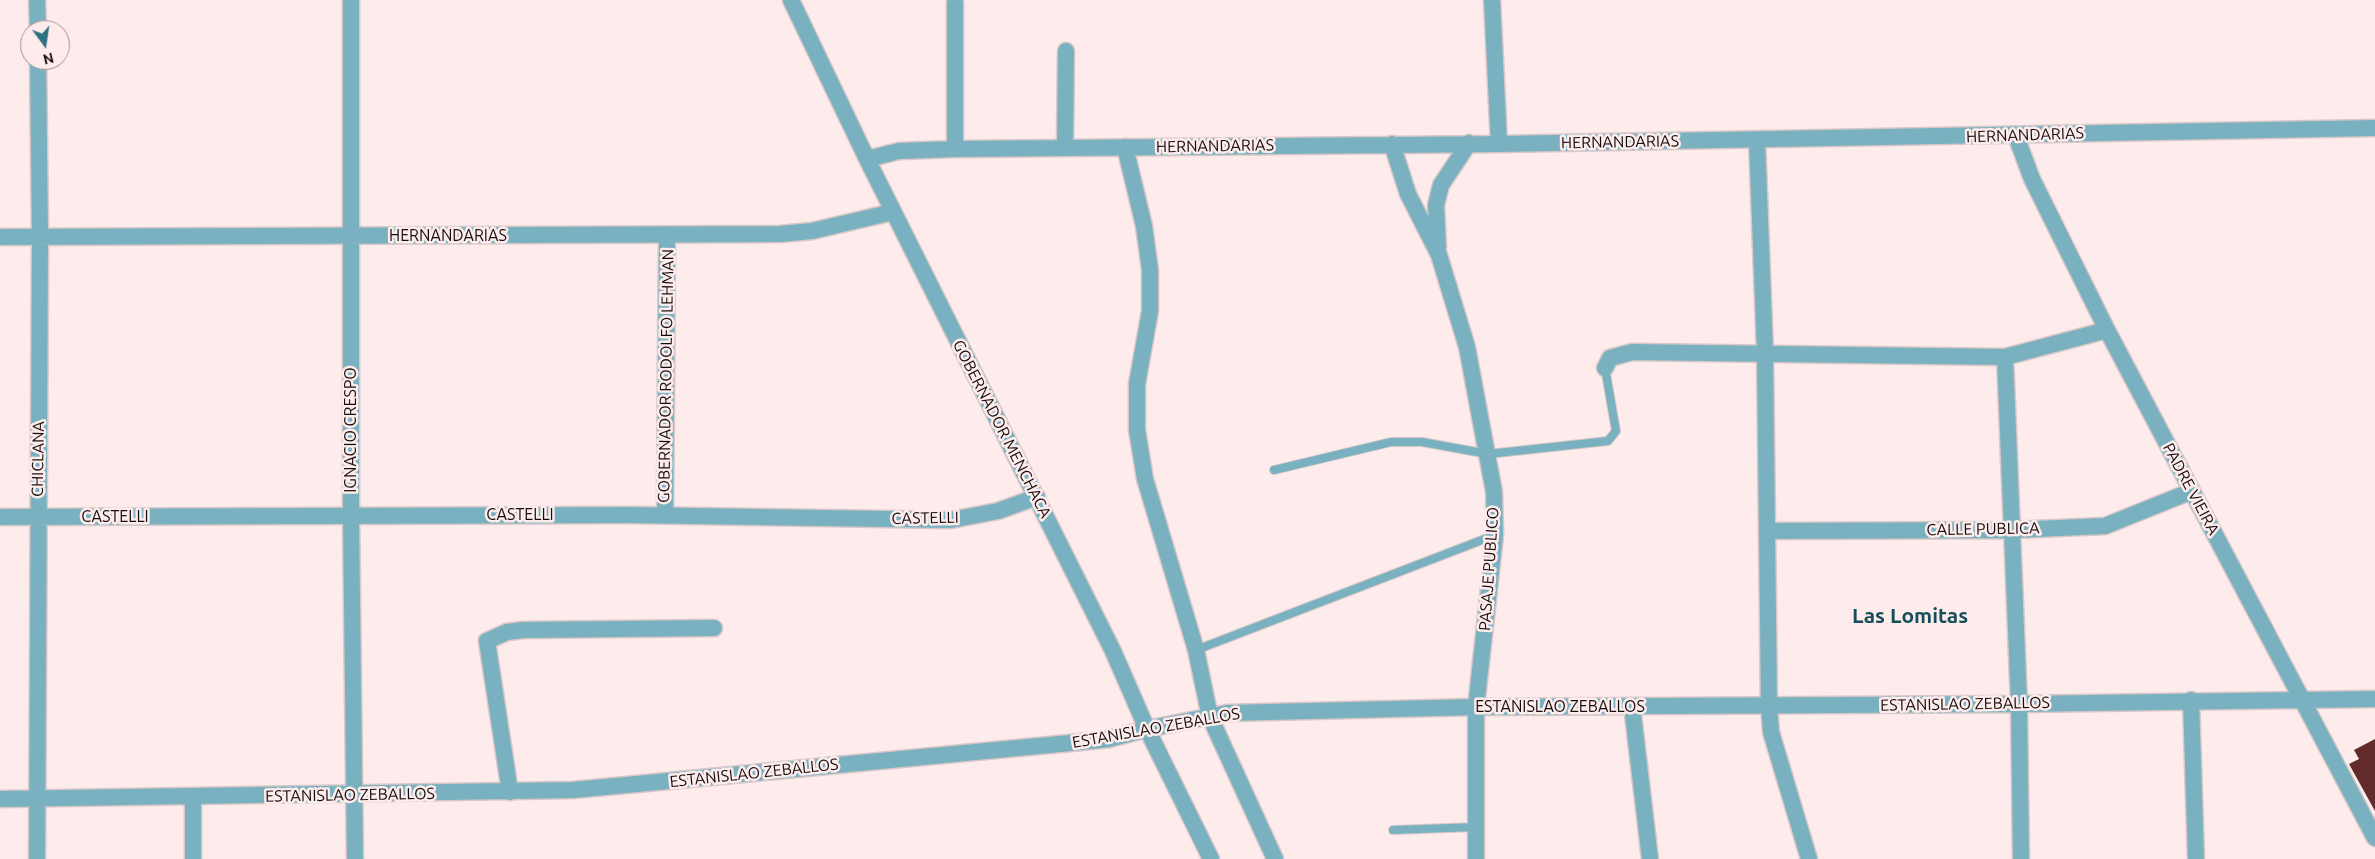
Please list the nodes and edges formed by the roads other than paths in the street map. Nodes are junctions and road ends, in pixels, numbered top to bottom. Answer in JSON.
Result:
{"nodes":[{"id":1,"x":37,"y":0,"type":"edge"},
{"id":2,"x":351,"y":0,"type":"edge"},
{"id":3,"x":791,"y":0,"type":"edge"},
{"id":4,"x":1492,"y":0,"type":"edge"},
{"id":5,"x":955,"y":3,"type":"dead end"},
{"id":6,"x":38,"y":20,"type":"edge"},
{"id":7,"x":1066,"y":51,"type":"dead end"},
{"id":8,"x":38,"y":70,"type":"edge"},
{"id":9,"x":2375,"y":128,"type":"edge"},
{"id":10,"x":2016,"y":136,"type":"junction"},
{"id":11,"x":1757,"y":140,"type":"junction"},
{"id":12,"x":1469,"y":143,"type":"junction"},
{"id":13,"x":1392,"y":144,"type":"junction"},
{"id":14,"x":1499,"y":144,"type":"junction"},
{"id":15,"x":1125,"y":147,"type":"junction"},
{"id":16,"x":1065,"y":148,"type":"junction"},
{"id":17,"x":954,"y":149,"type":"junction"},
{"id":18,"x":867,"y":159,"type":"junction"},
{"id":19,"x":893,"y":212,"type":"junction"},
{"id":20,"x":352,"y":236,"type":"junction"},
{"id":21,"x":667,"y":236,"type":"junction"},
{"id":22,"x":40,"y":237,"type":"junction"},
{"id":23,"x":0,"y":238,"type":"edge"},
{"id":24,"x":1439,"y":255,"type":"junction"},
{"id":25,"x":2108,"y":330,"type":"junction"},
{"id":26,"x":1765,"y":353,"type":"junction"},
{"id":27,"x":2005,"y":357,"type":"junction"},
{"id":28,"x":1605,"y":368,"type":"joint"},
{"id":29,"x":1488,"y":454,"type":"junction"},
{"id":30,"x":1274,"y":470,"type":"dead end"},
{"id":31,"x":2192,"y":492,"type":"junction"},
{"id":32,"x":1037,"y":497,"type":"junction"},
{"id":33,"x":664,"y":515,"type":"junction"},
{"id":34,"x":351,"y":516,"type":"junction"},
{"id":35,"x":0,"y":517,"type":"edge"},
{"id":36,"x":37,"y":517,"type":"junction"},
{"id":37,"x":2013,"y":530,"type":"junction"},
{"id":38,"x":1768,"y":531,"type":"junction"},
{"id":39,"x":1494,"y":535,"type":"junction"},
{"id":40,"x":714,"y":628,"type":"dead end"},
{"id":41,"x":1196,"y":650,"type":"junction"},
{"id":42,"x":2375,"y":699,"type":"edge"},
{"id":43,"x":2191,"y":700,"type":"junction"},
{"id":44,"x":2301,"y":700,"type":"junction"},
{"id":45,"x":2019,"y":704,"type":"junction"},
{"id":46,"x":1632,"y":706,"type":"junction"},
{"id":47,"x":1769,"y":706,"type":"junction"},
{"id":48,"x":1476,"y":707,"type":"junction"},
{"id":49,"x":1210,"y":717,"type":"junction"},
{"id":50,"x":1147,"y":729,"type":"junction"},
{"id":51,"x":510,"y":792,"type":"junction"},
{"id":52,"x":354,"y":795,"type":"junction"},
{"id":53,"x":193,"y":797,"type":"junction"},
{"id":54,"x":0,"y":799,"type":"edge"},
{"id":55,"x":37,"y":800,"type":"junction"},
{"id":56,"x":1476,"y":828,"type":"junction"},
{"id":57,"x":1393,"y":830,"type":"dead end"},
{"id":58,"x":2375,"y":838,"type":"edge"},
{"id":59,"x":37,"y":859,"type":"edge"},
{"id":60,"x":193,"y":859,"type":"edge"},
{"id":61,"x":355,"y":859,"type":"edge"},
{"id":62,"x":1211,"y":859,"type":"edge"},
{"id":63,"x":1275,"y":859,"type":"edge"},
{"id":64,"x":1476,"y":859,"type":"edge"},
{"id":65,"x":1650,"y":859,"type":"edge"},
{"id":66,"x":1809,"y":859,"type":"edge"},
{"id":67,"x":2021,"y":859,"type":"edge"},
{"id":68,"x":2196,"y":859,"type":"edge"}],
"edges":[{"from":1,"to":6,"type":"street"},
{"from":2,"to":20,"type":"street","name":"IGNACIO CRESPO"},
{"from":3,"to":18,"type":"street","name":"GOBERNADOR MENCHACA"},
{"from":4,"to":14,"type":"street"},
{"from":5,"to":17,"type":"street"},
{"from":7,"to":16,"type":"street"},
{"from":8,"to":22,"type":"street","name":"CHICLANA"},
{"from":9,"to":10,"type":"street","name":"HERNANDARIAS"},
{"from":10,"to":11,"type":"street","name":"HERNANDARIAS"},
{"from":10,"to":25,"type":"street","name":"PADRE VIEIRA"},
{"from":11,"to":14,"type":"street","name":"HERNANDARIAS"},
{"from":11,"to":26,"type":"street"},
{"from":12,"to":13,"type":"street","name":"HERNANDARIAS"},
{"from":12,"to":14,"type":"street","name":"HERNANDARIAS"},
{"from":12,"to":24,"type":"street","name":"PASAJE PUBLICO"},
{"from":13,"to":15,"type":"street","name":"HERNANDARIAS"},
{"from":13,"to":24,"type":"street","name":"PASAJE PUBLICO"},
{"from":15,"to":16,"type":"street","name":"HERNANDARIAS"},
{"from":15,"to":41,"type":"street"},
{"from":16,"to":17,"type":"street","name":"HERNANDARIAS"},
{"from":17,"to":18,"type":"street","name":"HERNANDARIAS"},
{"from":18,"to":19,"type":"street","name":"GOBERNADOR MENCHACA"},
{"from":19,"to":21,"type":"street","name":"HERNANDARIAS"},
{"from":19,"to":32,"type":"street","name":"GOBERNADOR MENCHACA"},
{"from":20,"to":21,"type":"street","name":"HERNANDARIAS"},
{"from":20,"to":22,"type":"street","name":"HERNANDARIAS"},
{"from":20,"to":34,"type":"street","name":"IGNACIO CRESPO"},
{"from":21,"to":33,"type":"street","name":"GOBERNADOR RODOLFO LEHMAN"},
{"from":22,"to":23,"type":"street","name":"HERNANDARIAS"},
{"from":22,"to":36,"type":"street","name":"CHICLANA"},
{"from":24,"to":29,"type":"street","name":"PASAJE PUBLICO"},
{"from":25,"to":27,"type":"street"},
{"from":25,"to":31,"type":"street","name":"PADRE VIEIRA"},
{"from":26,"to":27,"type":"street"},
{"from":26,"to":28,"type":"street"},
{"from":26,"to":38,"type":"street"},
{"from":27,"to":37,"type":"street"},
{"from":28,"to":29,"type":"lane"},
{"from":29,"to":30,"type":"lane"},
{"from":29,"to":39,"type":"street","name":"PASAJE PUBLICO"},
{"from":31,"to":37,"type":"street","name":"CALLE PUBLICA"},
{"from":31,"to":44,"type":"street","name":"PADRE VIEIRA"},
{"from":32,"to":33,"type":"street","name":"CASTELLI"},
{"from":32,"to":50,"type":"street","name":"GOBERNADOR MENCHACA"},
{"from":33,"to":34,"type":"street","name":"CASTELLI"},
{"from":34,"to":36,"type":"street","name":"CASTELLI"},
{"from":34,"to":52,"type":"street","name":"IGNACIO CRESPO"},
{"from":35,"to":36,"type":"street","name":"CASTELLI"},
{"from":36,"to":55,"type":"street","name":"CHICLANA"},
{"from":37,"to":38,"type":"street","name":"CALLE PUBLICA"},
{"from":37,"to":45,"type":"street"},
{"from":38,"to":47,"type":"street"},
{"from":39,"to":41,"type":"lane"},
{"from":39,"to":48,"type":"street","name":"PASAJE PUBLICO"},
{"from":40,"to":51,"type":"street"},
{"from":41,"to":49,"type":"street"},
{"from":42,"to":44,"type":"street","name":"ESTANISLAO ZEBALLOS"},
{"from":43,"to":44,"type":"street","name":"ESTANISLAO ZEBALLOS"},
{"from":43,"to":45,"type":"street","name":"ESTANISLAO ZEBALLOS"},
{"from":43,"to":68,"type":"street"},
{"from":44,"to":58,"type":"street","name":"PADRE VIEIRA"},
{"from":45,"to":47,"type":"street","name":"ESTANISLAO ZEBALLOS"},
{"from":45,"to":67,"type":"street"},
{"from":46,"to":47,"type":"street","name":"ESTANISLAO ZEBALLOS"},
{"from":46,"to":48,"type":"street","name":"ESTANISLAO ZEBALLOS"},
{"from":46,"to":65,"type":"street"},
{"from":47,"to":66,"type":"street"},
{"from":48,"to":49,"type":"street","name":"ESTANISLAO ZEBALLOS"},
{"from":48,"to":56,"type":"street","name":"PASAJE PUBLICO"},
{"from":49,"to":50,"type":"street","name":"ESTANISLAO ZEBALLOS"},
{"from":49,"to":63,"type":"street"},
{"from":50,"to":51,"type":"street","name":"ESTANISLAO ZEBALLOS"},
{"from":50,"to":62,"type":"street","name":"GOBERNADOR MENCHACA"},
{"from":51,"to":52,"type":"street","name":"ESTANISLAO ZEBALLOS"},
{"from":52,"to":53,"type":"street","name":"ESTANISLAO ZEBALLOS"},
{"from":52,"to":61,"type":"street","name":"IGNACIO CRESPO"},
{"from":53,"to":55,"type":"street","name":"ESTANISLAO ZEBALLOS"},
{"from":53,"to":60,"type":"street"},
{"from":54,"to":55,"type":"street","name":"ESTANISLAO ZEBALLOS"},
{"from":55,"to":59,"type":"street","name":"CHICLANA"},
{"from":56,"to":57,"type":"lane"},
{"from":56,"to":64,"type":"street","name":"PASAJE PUBLICO"}]}
